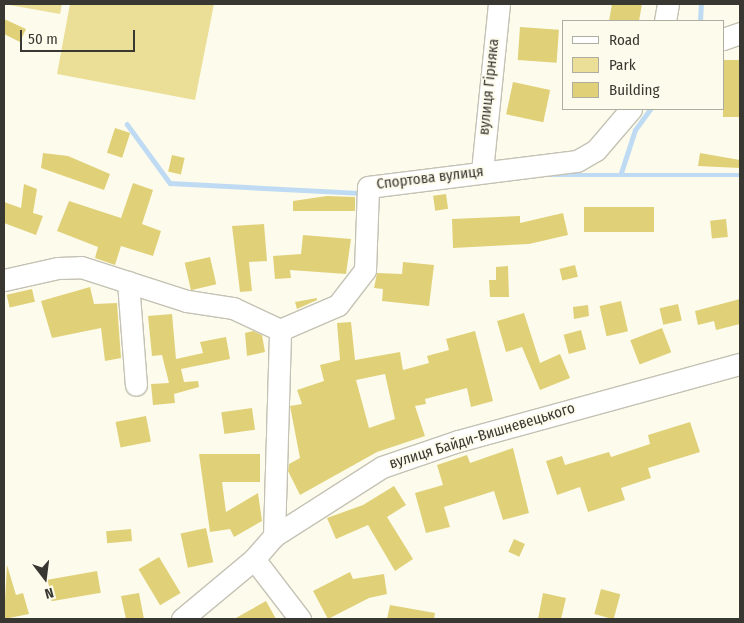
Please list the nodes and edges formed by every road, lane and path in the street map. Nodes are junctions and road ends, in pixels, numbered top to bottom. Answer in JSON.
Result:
{"nodes":[{"id":1,"x":499,"y":4,"type":"edge"},
{"id":2,"x":668,"y":4,"type":"edge"},
{"id":3,"x":665,"y":20,"type":"edge"},
{"id":4,"x":740,"y":33,"type":"edge"},
{"id":5,"x":724,"y":39,"type":"edge"},
{"id":6,"x":630,"y":110,"type":"edge"},
{"id":7,"x":482,"y":171,"type":"junction"},
{"id":8,"x":4,"y":280,"type":"edge"},
{"id":9,"x":128,"y":282,"type":"junction"},
{"id":10,"x":280,"y":330,"type":"junction"},
{"id":11,"x":740,"y":364,"type":"edge"},
{"id":12,"x":136,"y":385,"type":"dead end"},
{"id":13,"x":274,"y":536,"type":"junction"},
{"id":14,"x":254,"y":559,"type":"junction"},
{"id":15,"x":182,"y":619,"type":"edge"},
{"id":16,"x":300,"y":619,"type":"edge"}],
"edges":[{"from":1,"to":7,"type":"street","name":"вулиця Гірняка"},
{"from":2,"to":3,"type":"street"},
{"from":4,"to":5,"type":"street"},
{"from":6,"to":7,"type":"street","name":"Спортова вулиця"},
{"from":7,"to":10,"type":"street","name":"Спортова вулиця"},
{"from":8,"to":9,"type":"street"},
{"from":9,"to":10,"type":"street"},
{"from":9,"to":12,"type":"street"},
{"from":10,"to":13,"type":"street"},
{"from":11,"to":13,"type":"street","name":"вулиця Байди-Вишневецького"},
{"from":13,"to":14,"type":"street","name":"вулиця Байди-Вишневецького"},
{"from":14,"to":15,"type":"street","name":"вулиця Байди-Вишневецького"},
{"from":14,"to":16,"type":"street"}]}
